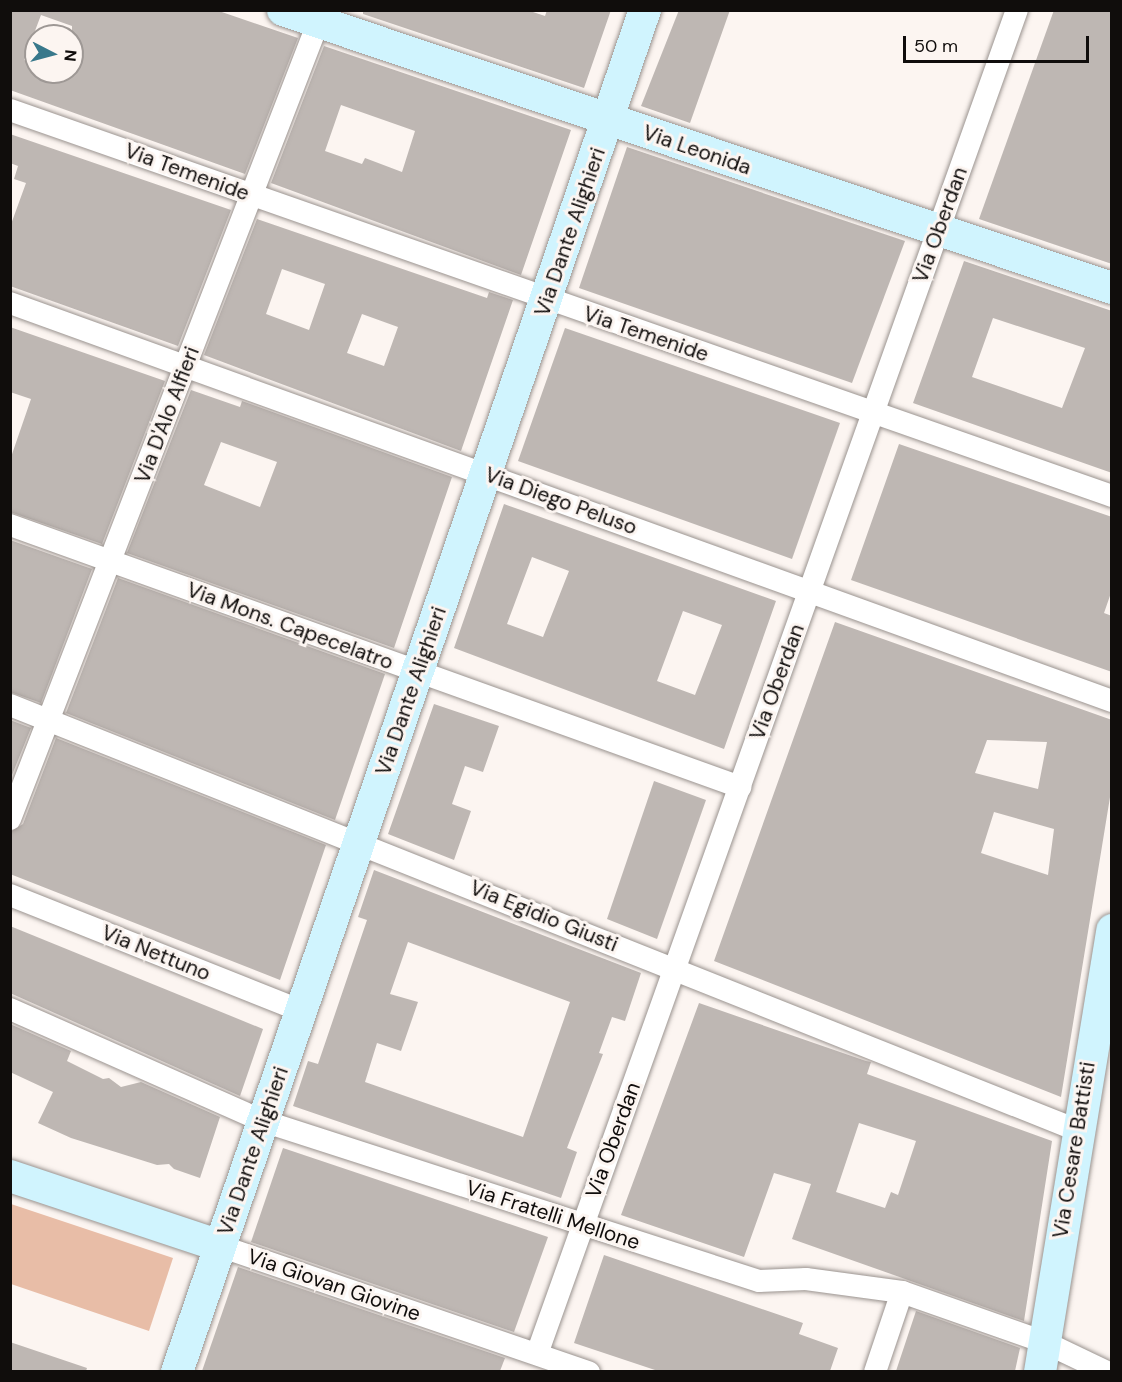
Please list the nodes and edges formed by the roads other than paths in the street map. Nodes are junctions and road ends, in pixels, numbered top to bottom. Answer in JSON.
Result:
{"nodes":[{"id":1,"x":283,"y":10,"type":"edge"},
{"id":2,"x":645,"y":10,"type":"edge"},
{"id":3,"x":1017,"y":10,"type":"edge"},
{"id":4,"x":321,"y":17,"type":"edge"},
{"id":5,"x":10,"y":110,"type":"edge"},
{"id":6,"x":608,"y":120,"type":"junction"},
{"id":7,"x":251,"y":195,"type":"junction"},
{"id":8,"x":938,"y":230,"type":"junction"},
{"id":9,"x":1112,"y":288,"type":"edge"},
{"id":10,"x":546,"y":300,"type":"junction"},
{"id":11,"x":10,"y":303,"type":"edge"},
{"id":12,"x":185,"y":367,"type":"junction"},
{"id":13,"x":873,"y":412,"type":"junction"},
{"id":14,"x":486,"y":474,"type":"junction"},
{"id":15,"x":1112,"y":496,"type":"edge"},
{"id":16,"x":10,"y":525,"type":"edge"},
{"id":17,"x":110,"y":561,"type":"junction"},
{"id":18,"x":810,"y":591,"type":"junction"},
{"id":19,"x":418,"y":672,"type":"junction"},
{"id":20,"x":1112,"y":700,"type":"edge"},
{"id":21,"x":10,"y":705,"type":"edge"},
{"id":22,"x":48,"y":720,"type":"junction"},
{"id":23,"x":740,"y":787,"type":"junction"},
{"id":24,"x":10,"y":819,"type":"edge"},
{"id":25,"x":359,"y":843,"type":"junction"},
{"id":26,"x":10,"y":895,"type":"edge"},
{"id":27,"x":1112,"y":930,"type":"edge"},
{"id":28,"x":675,"y":968,"type":"junction"},
{"id":29,"x":10,"y":1010,"type":"edge"},
{"id":30,"x":301,"y":1011,"type":"junction"},
{"id":31,"x":1102,"y":1042,"type":"edge"},
{"id":32,"x":263,"y":1121,"type":"junction"},
{"id":33,"x":1077,"y":1130,"type":"junction"},
{"id":34,"x":10,"y":1176,"type":"edge"},
{"id":35,"x":583,"y":1225,"type":"junction"},
{"id":36,"x":220,"y":1246,"type":"junction"},
{"id":37,"x":902,"y":1292,"type":"junction"},
{"id":38,"x":537,"y":1354,"type":"junction"},
{"id":39,"x":1042,"y":1357,"type":"edge"},
{"id":40,"x":177,"y":1371,"type":"edge"},
{"id":41,"x":589,"y":1371,"type":"edge"},
{"id":42,"x":875,"y":1371,"type":"edge"},
{"id":43,"x":1107,"y":1371,"type":"edge"}],
"edges":[{"from":1,"to":4,"type":"street","name":"Via Leonida"},
{"from":2,"to":6,"type":"street","name":"Via Dante Alighieri"},
{"from":3,"to":8,"type":"street","name":"Via Oberdan"},
{"from":4,"to":6,"type":"street","name":"Via Leonida"},
{"from":4,"to":7,"type":"street","name":"Via D'Alo Alfieri"},
{"from":5,"to":7,"type":"street","name":"Via Temenide"},
{"from":6,"to":8,"type":"street","name":"Via Leonida"},
{"from":6,"to":10,"type":"street","name":"Via Dante Alighieri"},
{"from":7,"to":10,"type":"street","name":"Via Temenide"},
{"from":7,"to":12,"type":"street","name":"Via D'Alo Alfieri"},
{"from":8,"to":9,"type":"street","name":"Via Leonida"},
{"from":8,"to":13,"type":"street","name":"Via Oberdan"},
{"from":10,"to":13,"type":"street","name":"Via Temenide"},
{"from":10,"to":14,"type":"street","name":"Via Dante Alighieri"},
{"from":11,"to":12,"type":"street","name":"Via Diego Peluso"},
{"from":12,"to":14,"type":"street","name":"Via Diego Peluso"},
{"from":12,"to":17,"type":"street","name":"Via D'Alo Alfieri"},
{"from":13,"to":15,"type":"street","name":"Via Temenide"},
{"from":13,"to":18,"type":"street","name":"Via Oberdan"},
{"from":14,"to":18,"type":"street","name":"Via Diego Peluso"},
{"from":14,"to":19,"type":"street","name":"Via Dante Alighieri"},
{"from":16,"to":17,"type":"street","name":"Via Mons. Capecelatro"},
{"from":17,"to":19,"type":"street","name":"Via Mons. Capecelatro"},
{"from":17,"to":22,"type":"street","name":"Via D'Alo Alfieri"},
{"from":18,"to":20,"type":"street","name":"Via Diego Peluso"},
{"from":18,"to":23,"type":"street","name":"Via Oberdan"},
{"from":19,"to":23,"type":"street","name":"Via Mons. Capecelatro"},
{"from":19,"to":25,"type":"street","name":"Via Dante Alighieri"},
{"from":21,"to":22,"type":"street","name":"Via Egidio Giusti"},
{"from":22,"to":24,"type":"street","name":"Via D'Alo Alfieri"},
{"from":22,"to":25,"type":"street","name":"Via Egidio Giusti"},
{"from":23,"to":28,"type":"street","name":"Via Oberdan"},
{"from":25,"to":28,"type":"street","name":"Via Egidio Giusti"},
{"from":25,"to":30,"type":"street","name":"Via Dante Alighieri"},
{"from":26,"to":30,"type":"street","name":"Via Nettuno"},
{"from":27,"to":31,"type":"street","name":"Via Cesare Battisti"},
{"from":28,"to":33,"type":"street","name":"Via Egidio Giusti"},
{"from":28,"to":35,"type":"street","name":"Via Oberdan"},
{"from":29,"to":32,"type":"street","name":"Via Fratelli Mellone"},
{"from":30,"to":32,"type":"street","name":"Via Dante Alighieri"},
{"from":31,"to":33,"type":"street","name":"Via Cesare Battisti"},
{"from":32,"to":35,"type":"street","name":"Via Fratelli Mellone"},
{"from":32,"to":36,"type":"street","name":"Via Dante Alighieri"},
{"from":33,"to":39,"type":"street","name":"Via Cesare Battisti"},
{"from":34,"to":36,"type":"street","name":"Via Giovan Giovine"},
{"from":35,"to":37,"type":"street","name":"Via Fratelli Mellone"},
{"from":35,"to":38,"type":"street","name":"Via Oberdan"},
{"from":36,"to":38,"type":"street","name":"Via Giovan Giovine"},
{"from":36,"to":40,"type":"street","name":"Via Dante Alighieri"},
{"from":37,"to":39,"type":"street","name":"Via Fratelli Mellone"},
{"from":37,"to":42,"type":"street"},
{"from":38,"to":41,"type":"street","name":"Via Giovan Giovine"},
{"from":39,"to":43,"type":"street","name":"Via Fratelli Mellone"}]}
